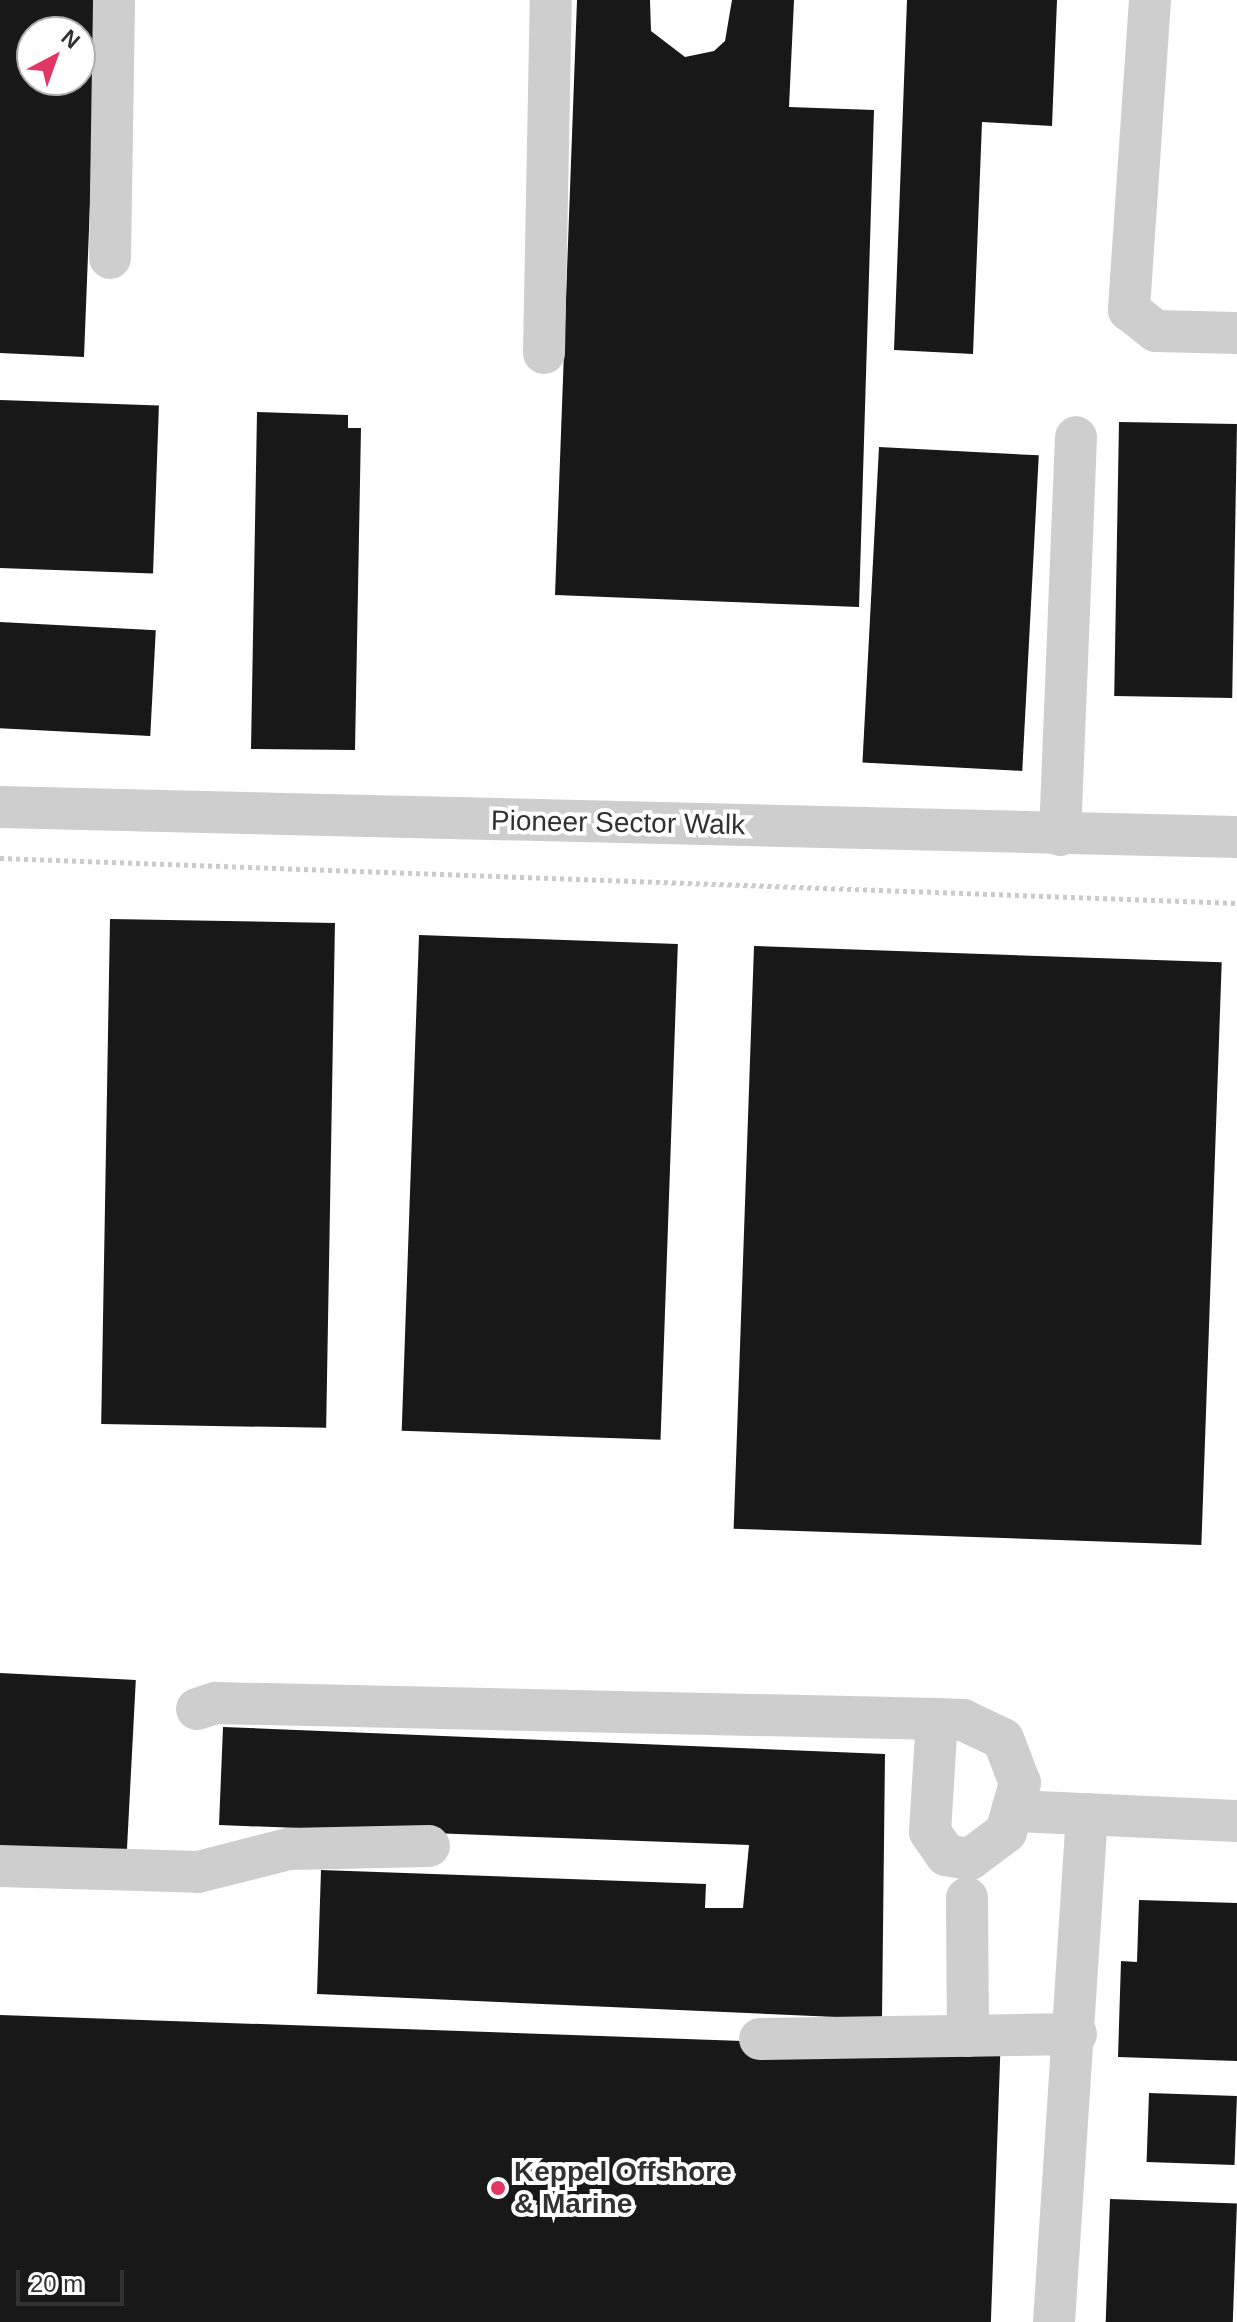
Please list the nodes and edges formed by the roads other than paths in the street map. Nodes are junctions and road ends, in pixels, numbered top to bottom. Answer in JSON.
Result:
{"nodes":[{"id":1,"x":114,"y":0,"type":"edge"},
{"id":2,"x":551,"y":0,"type":"edge"},
{"id":3,"x":1150,"y":0,"type":"edge"},
{"id":4,"x":110,"y":258,"type":"dead end"},
{"id":5,"x":1237,"y":333,"type":"edge"},
{"id":6,"x":544,"y":353,"type":"dead end"},
{"id":7,"x":1076,"y":437,"type":"dead end"},
{"id":8,"x":0,"y":807,"type":"edge"},
{"id":9,"x":1060,"y":835,"type":"junction"},
{"id":10,"x":1237,"y":837,"type":"edge"},
{"id":11,"x":197,"y":1709,"type":"dead end"},
{"id":12,"x":937,"y":1719,"type":"junction"},
{"id":13,"x":1016,"y":1811,"type":"junction"},
{"id":14,"x":1087,"y":1814,"type":"junction"},
{"id":15,"x":1237,"y":1821,"type":"edge"},
{"id":16,"x":429,"y":1846,"type":"dead end"},
{"id":17,"x":0,"y":1866,"type":"edge"},
{"id":18,"x":967,"y":1898,"type":"dead end"},
{"id":19,"x":1076,"y":2034,"type":"junction"},
{"id":20,"x":968,"y":2036,"type":"junction"},
{"id":21,"x":760,"y":2039,"type":"dead end"},
{"id":22,"x":1054,"y":2322,"type":"edge"}],
"edges":[{"from":1,"to":4,"type":"street"},
{"from":2,"to":6,"type":"street"},
{"from":3,"to":5,"type":"street"},
{"from":7,"to":9,"type":"street"},
{"from":8,"to":9,"type":"street","name":"Pioneer Sector Walk"},
{"from":9,"to":10,"type":"street","name":"Pioneer Sector Walk"},
{"from":11,"to":12,"type":"street"},
{"from":12,"to":13,"type":"street"},
{"from":12,"to":13,"type":"street"},
{"from":13,"to":14,"type":"street"},
{"from":14,"to":15,"type":"street"},
{"from":14,"to":19,"type":"street"},
{"from":16,"to":17,"type":"street"},
{"from":18,"to":20,"type":"street"},
{"from":19,"to":20,"type":"street"},
{"from":19,"to":22,"type":"street"},
{"from":20,"to":21,"type":"street"}]}
